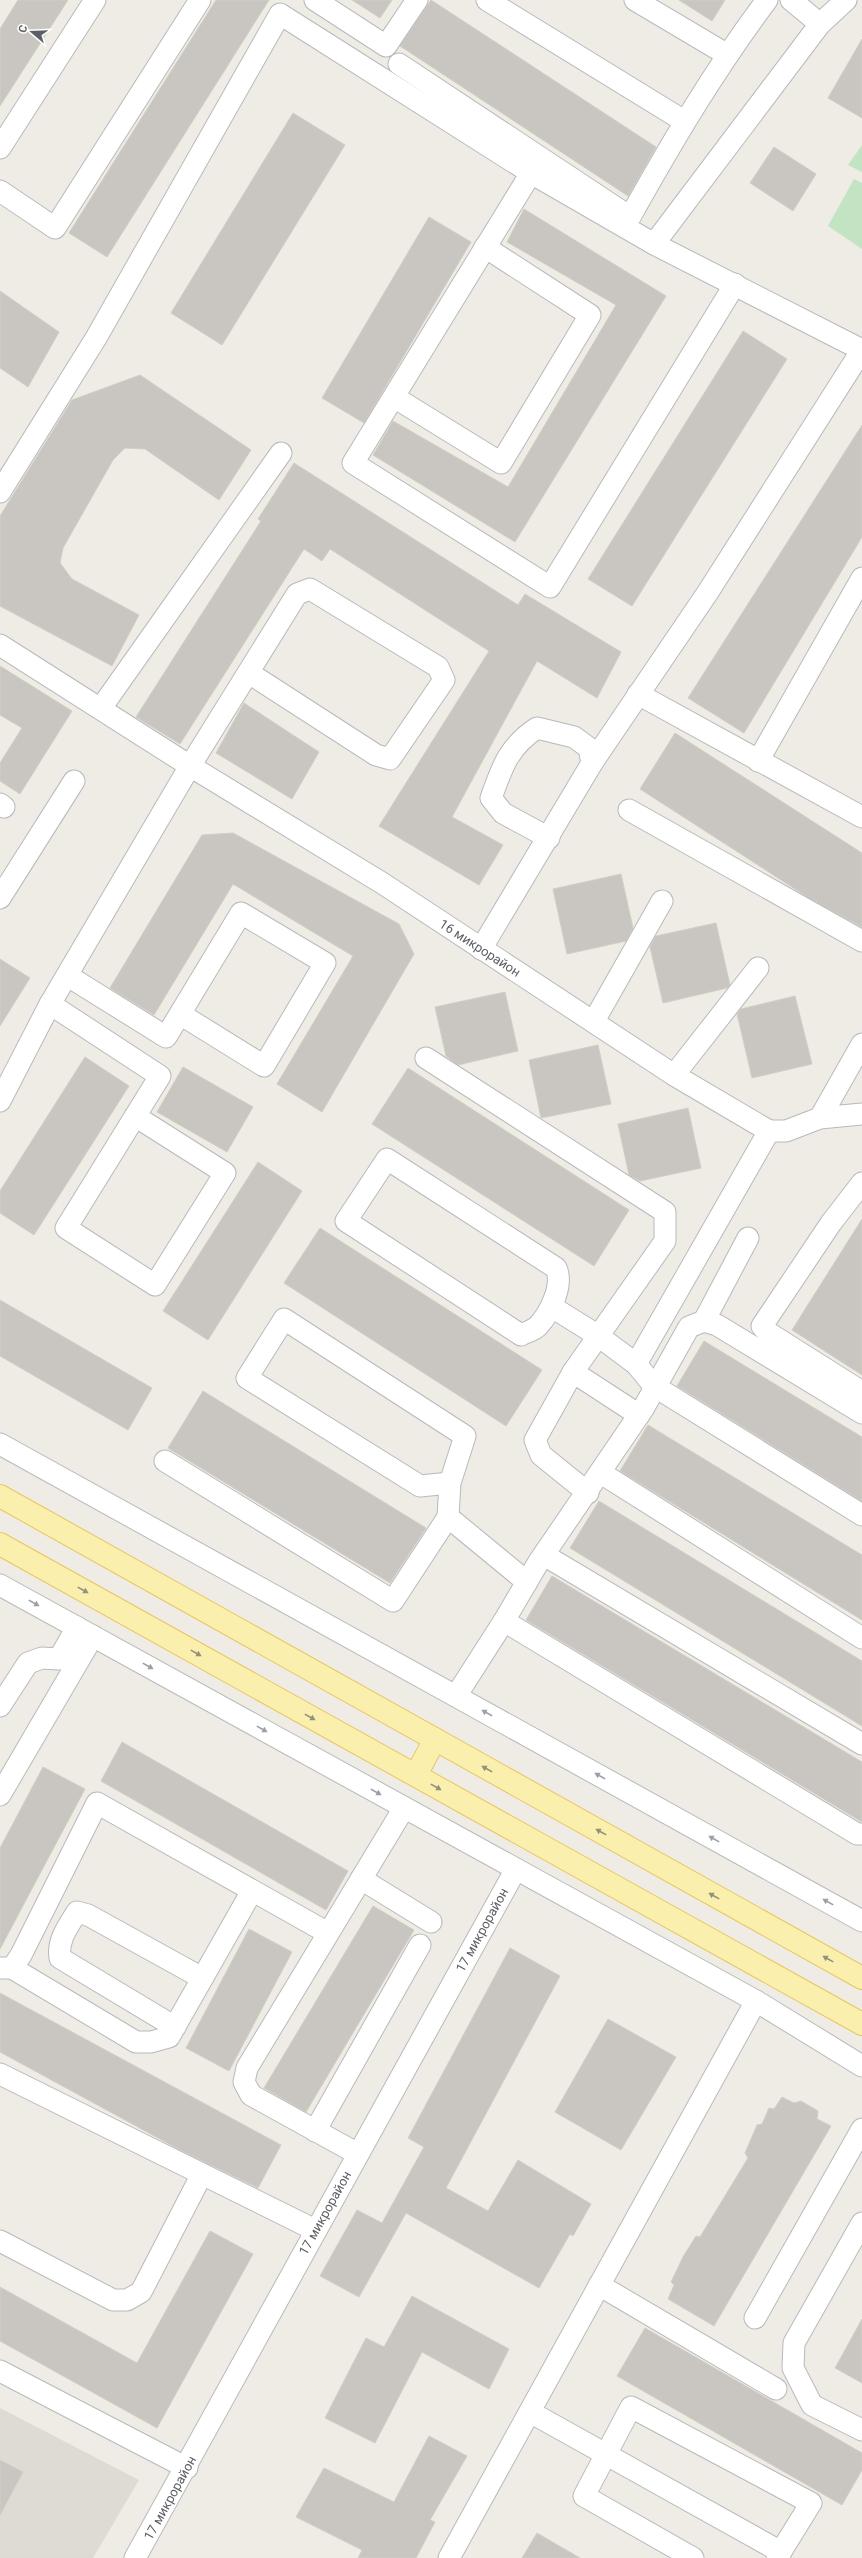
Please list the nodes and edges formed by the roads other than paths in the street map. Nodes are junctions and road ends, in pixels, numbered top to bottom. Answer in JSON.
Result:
{"nodes":[{"id":1,"x":95,"y":0,"type":"edge"},
{"id":2,"x":200,"y":0,"type":"edge"},
{"id":3,"x":316,"y":0,"type":"edge"},
{"id":4,"x":416,"y":0,"type":"edge"},
{"id":5,"x":487,"y":0,"type":"edge"},
{"id":6,"x":635,"y":0,"type":"edge"},
{"id":7,"x":767,"y":0,"type":"edge"},
{"id":8,"x":791,"y":0,"type":"edge"},
{"id":9,"x":846,"y":0,"type":"edge"},
{"id":10,"x":820,"y":24,"type":"junction"},
{"id":11,"x":726,"y":54,"type":"junction"},
{"id":12,"x":399,"y":64,"type":"dead end"},
{"id":13,"x":684,"y":121,"type":"junction"},
{"id":14,"x":0,"y":148,"type":"edge"},
{"id":15,"x":531,"y":173,"type":"junction"},
{"id":16,"x":0,"y":191,"type":"edge"},
{"id":17,"x":654,"y":244,"type":"junction"},
{"id":18,"x":485,"y":247,"type":"junction"},
{"id":19,"x":735,"y":284,"type":"junction"},
{"id":20,"x":862,"y":350,"type":"edge"},
{"id":21,"x":394,"y":397,"type":"junction"},
{"id":22,"x":281,"y":453,"type":"dead end"},
{"id":23,"x":0,"y":492,"type":"edge"},
{"id":24,"x":862,"y":578,"type":"edge"},
{"id":25,"x":0,"y":645,"type":"edge"},
{"id":26,"x":248,"y":673,"type":"junction"},
{"id":27,"x":638,"y":694,"type":"junction"},
{"id":28,"x":101,"y":708,"type":"junction"},
{"id":29,"x":758,"y":761,"type":"junction"},
{"id":30,"x":592,"y":762,"type":"junction"},
{"id":31,"x":190,"y":766,"type":"junction"},
{"id":32,"x":74,"y":781,"type":"dead end"},
{"id":33,"x":629,"y":810,"type":"dead end"},
{"id":34,"x":862,"y":817,"type":"edge"},
{"id":35,"x":549,"y":838,"type":"junction"},
{"id":36,"x":0,"y":898,"type":"edge"},
{"id":37,"x":662,"y":900,"type":"dead end"},
{"id":38,"x":862,"y":941,"type":"edge"},
{"id":39,"x":481,"y":949,"type":"junction"},
{"id":40,"x":758,"y":968,"type":"dead end"},
{"id":41,"x":68,"y":976,"type":"junction"},
{"id":42,"x":50,"y":1004,"type":"junction"},
{"id":43,"x":180,"y":1014,"type":"junction"},
{"id":44,"x":594,"y":1021,"type":"junction"},
{"id":45,"x":862,"y":1044,"type":"edge"},
{"id":46,"x":426,"y":1058,"type":"dead end"},
{"id":47,"x":674,"y":1075,"type":"junction"},
{"id":48,"x":0,"y":1101,"type":"edge"},
{"id":49,"x":862,"y":1114,"type":"edge"},
{"id":50,"x":135,"y":1116,"type":"junction"},
{"id":51,"x":820,"y":1118,"type":"junction"},
{"id":52,"x":769,"y":1131,"type":"junction"},
{"id":53,"x":862,"y":1183,"type":"edge"},
{"id":54,"x":748,"y":1238,"type":"dead end"},
{"id":55,"x":552,"y":1307,"type":"junction"},
{"id":56,"x":704,"y":1321,"type":"junction"},
{"id":57,"x":597,"y":1335,"type":"junction"},
{"id":58,"x":636,"y":1364,"type":"junction"},
{"id":59,"x":573,"y":1372,"type":"junction"},
{"id":60,"x":654,"y":1386,"type":"junction"},
{"id":61,"x":862,"y":1392,"type":"edge"},
{"id":62,"x":862,"y":1413,"type":"edge"},
{"id":63,"x":639,"y":1415,"type":"junction"},
{"id":64,"x":0,"y":1444,"type":"edge"},
{"id":65,"x":165,"y":1461,"type":"dead end"},
{"id":66,"x":601,"y":1473,"type":"junction"},
{"id":67,"x":450,"y":1483,"type":"junction"},
{"id":68,"x":588,"y":1493,"type":"junction"},
{"id":69,"x":0,"y":1496,"type":"edge"},
{"id":70,"x":862,"y":1515,"type":"edge"},
{"id":71,"x":448,"y":1518,"type":"junction"},
{"id":72,"x":0,"y":1544,"type":"edge"},
{"id":73,"x":544,"y":1555,"type":"junction"},
{"id":74,"x":527,"y":1582,"type":"junction"},
{"id":75,"x":0,"y":1585,"type":"edge"},
{"id":76,"x":504,"y":1621,"type":"junction"},
{"id":77,"x":85,"y":1632,"type":"junction"},
{"id":78,"x":862,"y":1638,"type":"edge"},
{"id":79,"x":456,"y":1696,"type":"junction"},
{"id":80,"x":0,"y":1706,"type":"edge"},
{"id":81,"x":435,"y":1739,"type":"junction"},
{"id":82,"x":862,"y":1744,"type":"edge"},
{"id":83,"x":416,"y":1775,"type":"junction"},
{"id":84,"x":0,"y":1794,"type":"edge"},
{"id":85,"x":404,"y":1808,"type":"junction"},
{"id":86,"x":862,"y":1834,"type":"edge"},
{"id":87,"x":516,"y":1869,"type":"junction"},
{"id":88,"x":361,"y":1879,"type":"junction"},
{"id":89,"x":252,"y":1891,"type":"junction"},
{"id":90,"x":862,"y":1920,"type":"edge"},
{"id":91,"x":431,"y":1922,"type":"dead end"},
{"id":92,"x":328,"y":1933,"type":"junction"},
{"id":93,"x":420,"y":1945,"type":"dead end"},
{"id":94,"x":6,"y":1968,"type":"edge"},
{"id":95,"x":202,"y":1978,"type":"junction"},
{"id":96,"x":862,"y":1978,"type":"edge"},
{"id":97,"x":756,"y":2001,"type":"junction"},
{"id":98,"x":862,"y":2024,"type":"edge"},
{"id":99,"x":174,"y":2027,"type":"junction"},
{"id":100,"x":862,"y":2066,"type":"edge"},
{"id":101,"x":0,"y":2074,"type":"edge"},
{"id":102,"x":862,"y":2129,"type":"edge"},
{"id":103,"x":315,"y":2131,"type":"junction"},
{"id":104,"x":358,"y":2154,"type":"junction"},
{"id":105,"x":202,"y":2174,"type":"junction"},
{"id":106,"x":862,"y":2223,"type":"edge"},
{"id":107,"x":315,"y":2230,"type":"junction"},
{"id":108,"x":0,"y":2241,"type":"edge"},
{"id":109,"x":599,"y":2285,"type":"junction"},
{"id":110,"x":755,"y":2318,"type":"dead end"},
{"id":111,"x":0,"y":2371,"type":"edge"},
{"id":112,"x":776,"y":2389,"type":"dead end"},
{"id":113,"x":530,"y":2412,"type":"junction"},
{"id":114,"x":862,"y":2430,"type":"edge"},
{"id":115,"x":606,"y":2454,"type":"junction"},
{"id":116,"x":187,"y":2468,"type":"junction"},
{"id":117,"x":779,"y":2555,"type":"edge"},
{"id":118,"x":135,"y":2558,"type":"edge"},
{"id":119,"x":449,"y":2558,"type":"edge"},
{"id":120,"x":693,"y":2558,"type":"edge"}],
"edges":[{"from":1,"to":14,"type":"street"},
{"from":2,"to":16,"type":"street"},
{"from":3,"to":4,"type":"street"},
{"from":5,"to":13,"type":"street"},
{"from":6,"to":11,"type":"street"},
{"from":7,"to":11,"type":"street"},
{"from":8,"to":10,"type":"street"},
{"from":9,"to":10,"type":"street"},
{"from":10,"to":17,"type":"street"},
{"from":11,"to":13,"type":"street"},
{"from":12,"to":13,"type":"street"},
{"from":15,"to":17,"type":"street"},
{"from":15,"to":18,"type":"street"},
{"from":15,"to":23,"type":"street"},
{"from":17,"to":19,"type":"street"},
{"from":18,"to":21,"type":"street"},
{"from":18,"to":21,"type":"street"},
{"from":19,"to":20,"type":"street"},
{"from":19,"to":21,"type":"street"},
{"from":20,"to":27,"type":"street"},
{"from":22,"to":28,"type":"street"},
{"from":24,"to":29,"type":"street"},
{"from":25,"to":28,"type":"street","name":"16 микрорайон"},
{"from":26,"to":26,"type":"street"},
{"from":26,"to":31,"type":"street"},
{"from":27,"to":29,"type":"street"},
{"from":27,"to":30,"type":"street"},
{"from":28,"to":31,"type":"street","name":"16 микрорайон"},
{"from":29,"to":34,"type":"street"},
{"from":30,"to":35,"type":"street"},
{"from":30,"to":35,"type":"street"},
{"from":31,"to":39,"type":"street","name":"16 микрорайон"},
{"from":31,"to":41,"type":"street"},
{"from":32,"to":36,"type":"street"},
{"from":33,"to":38,"type":"street"},
{"from":35,"to":39,"type":"street"},
{"from":37,"to":44,"type":"street"},
{"from":39,"to":44,"type":"street","name":"16 микрорайон"},
{"from":40,"to":47,"type":"street"},
{"from":41,"to":42,"type":"street"},
{"from":41,"to":43,"type":"street"},
{"from":42,"to":48,"type":"street"},
{"from":42,"to":50,"type":"street"},
{"from":43,"to":43,"type":"street"},
{"from":44,"to":47,"type":"street","name":"16 микрорайон"},
{"from":45,"to":51,"type":"street"},
{"from":46,"to":57,"type":"street"},
{"from":47,"to":52,"type":"street","name":"16 микрорайон"},
{"from":49,"to":51,"type":"street"},
{"from":50,"to":50,"type":"street"},
{"from":51,"to":52,"type":"street"},
{"from":52,"to":58,"type":"street"},
{"from":53,"to":61,"type":"street"},
{"from":54,"to":56,"type":"street"},
{"from":55,"to":55,"type":"street"},
{"from":55,"to":57,"type":"street"},
{"from":56,"to":60,"type":"street"},
{"from":56,"to":62,"type":"street"},
{"from":57,"to":58,"type":"street"},
{"from":57,"to":59,"type":"street"},
{"from":58,"to":60,"type":"street"},
{"from":59,"to":63,"type":"street"},
{"from":59,"to":68,"type":"street"},
{"from":60,"to":63,"type":"street"},
{"from":60,"to":70,"type":"street"},
{"from":63,"to":66,"type":"street"},
{"from":64,"to":79,"type":"street"},
{"from":65,"to":71,"type":"street"},
{"from":66,"to":68,"type":"street"},
{"from":66,"to":78,"type":"street"},
{"from":67,"to":67,"type":"street"},
{"from":67,"to":71,"type":"street"},
{"from":68,"to":73,"type":"street"},
{"from":69,"to":81,"type":"main road"},
{"from":71,"to":74,"type":"street"},
{"from":72,"to":83,"type":"main road","one_way":true},
{"from":73,"to":74,"type":"street"},
{"from":73,"to":82,"type":"street"},
{"from":74,"to":76,"type":"street"},
{"from":75,"to":77,"type":"street","one_way":true},
{"from":76,"to":79,"type":"street"},
{"from":76,"to":86,"type":"street"},
{"from":77,"to":80,"type":"street"},
{"from":77,"to":84,"type":"street"},
{"from":77,"to":85,"type":"street","one_way":true},
{"from":90,"to":79,"type":"street","one_way":true},
{"from":81,"to":83,"type":"main road"},
{"from":96,"to":81,"type":"main road","one_way":true},
{"from":83,"to":98,"type":"main road","one_way":true},
{"from":85,"to":87,"type":"street"},
{"from":85,"to":88,"type":"street"},
{"from":87,"to":97,"type":"street"},
{"from":87,"to":104,"type":"street","name":"17 микрорайон"},
{"from":88,"to":91,"type":"street"},
{"from":88,"to":92,"type":"street"},
{"from":89,"to":92,"type":"street"},
{"from":89,"to":94,"type":"street"},
{"from":89,"to":95,"type":"street"},
{"from":92,"to":103,"type":"street"},
{"from":93,"to":103,"type":"street"},
{"from":94,"to":99,"type":"street"},
{"from":95,"to":99,"type":"street"},
{"from":95,"to":99,"type":"street"},
{"from":97,"to":100,"type":"street"},
{"from":97,"to":109,"type":"street"},
{"from":101,"to":105,"type":"street"},
{"from":102,"to":110,"type":"street"},
{"from":103,"to":104,"type":"street"},
{"from":104,"to":107,"type":"street","name":"17 микрорайон"},
{"from":105,"to":107,"type":"street"},
{"from":105,"to":108,"type":"street"},
{"from":106,"to":114,"type":"street"},
{"from":107,"to":116,"type":"street","name":"17 микрорайон"},
{"from":109,"to":112,"type":"street"},
{"from":109,"to":113,"type":"street"},
{"from":111,"to":116,"type":"street"},
{"from":113,"to":115,"type":"street"},
{"from":113,"to":119,"type":"street"},
{"from":115,"to":117,"type":"street"},
{"from":115,"to":117,"type":"street"},
{"from":115,"to":120,"type":"street"},
{"from":116,"to":118,"type":"street","name":"17 микрорайон"}]}
